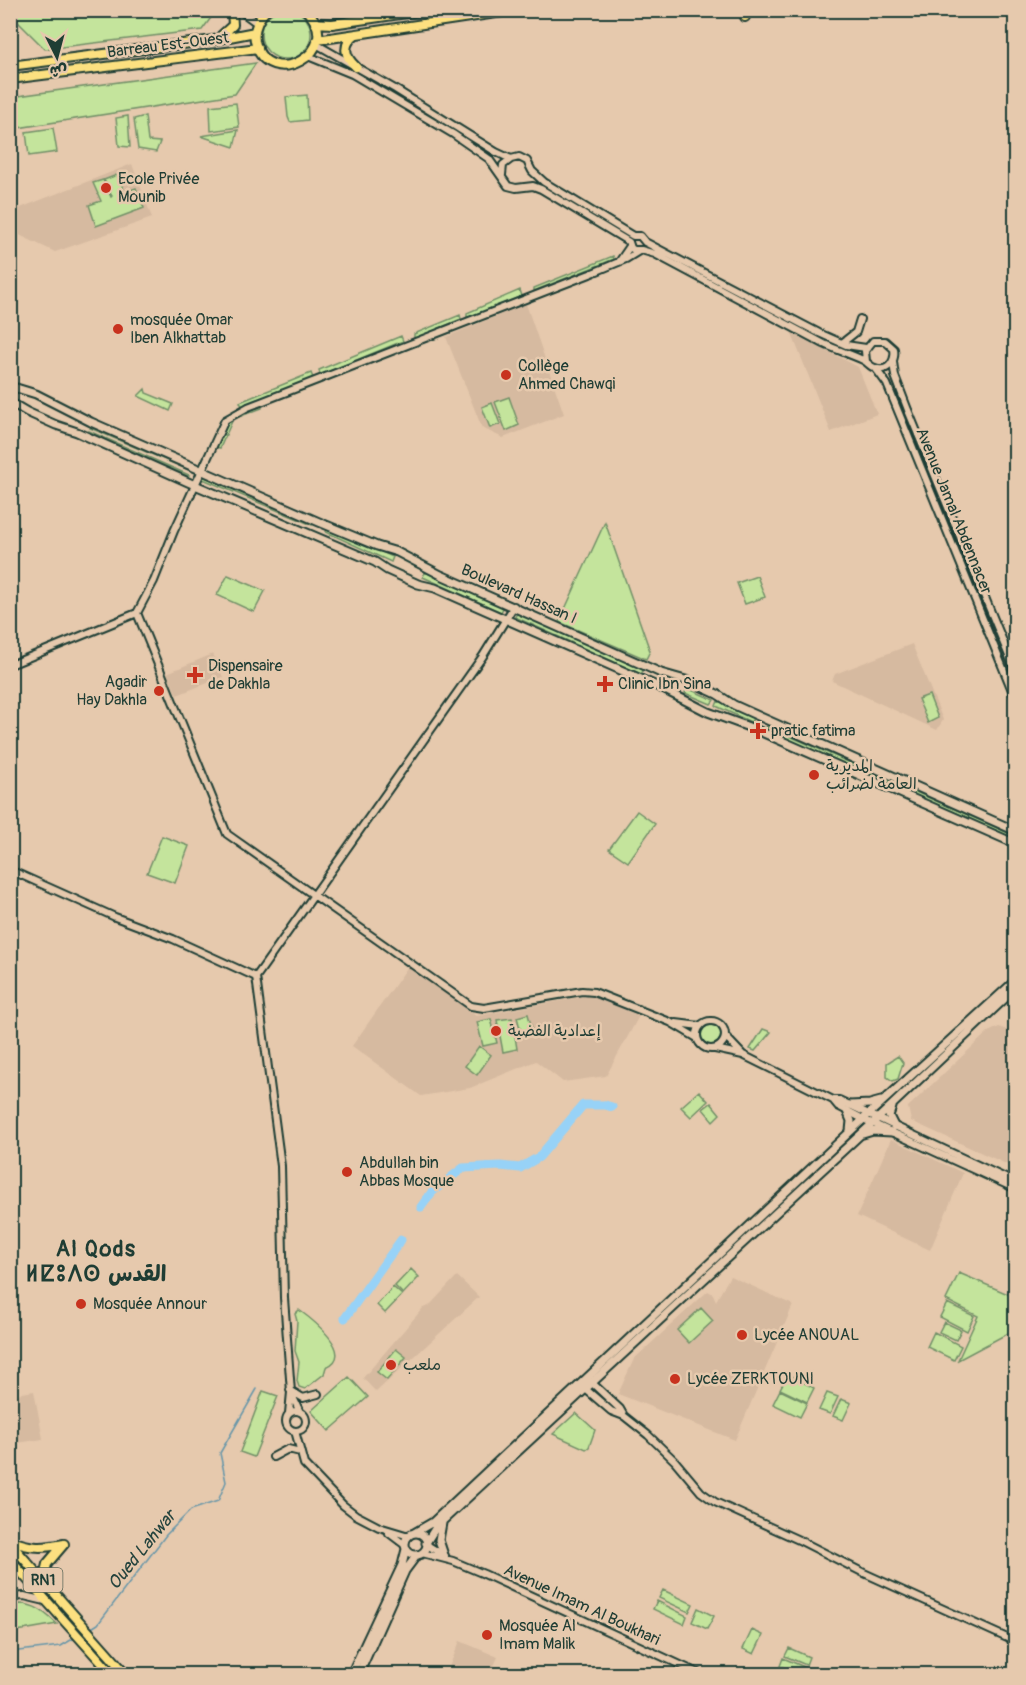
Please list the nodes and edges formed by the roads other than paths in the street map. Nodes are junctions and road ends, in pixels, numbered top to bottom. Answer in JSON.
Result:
{"nodes":[{"id":1,"x":231,"y":10,"type":"edge"},
{"id":2,"x":239,"y":10,"type":"edge"},
{"id":3,"x":306,"y":10,"type":"edge"},
{"id":4,"x":427,"y":10,"type":"edge"},
{"id":5,"x":516,"y":10,"type":"edge"},
{"id":6,"x":264,"y":11,"type":"edge"},
{"id":7,"x":257,"y":23,"type":"junction"},
{"id":8,"x":315,"y":23,"type":"junction"},
{"id":9,"x":255,"y":32,"type":"junction"},
{"id":10,"x":357,"y":33,"type":"junction"},
{"id":11,"x":214,"y":40,"type":"junction"},
{"id":12,"x":317,"y":42,"type":"junction"},
{"id":13,"x":258,"y":48,"type":"junction"},
{"id":14,"x":308,"y":56,"type":"junction"},
{"id":15,"x":10,"y":66,"type":"edge"},
{"id":16,"x":356,"y":67,"type":"junction"},
{"id":17,"x":10,"y":79,"type":"edge"},
{"id":18,"x":511,"y":159,"type":"junction"},
{"id":19,"x":532,"y":171,"type":"junction"},
{"id":20,"x":502,"y":175,"type":"junction"},
{"id":21,"x":526,"y":186,"type":"junction"},
{"id":22,"x":631,"y":241,"type":"junction"},
{"id":23,"x":645,"y":242,"type":"junction"},
{"id":24,"x":640,"y":250,"type":"junction"},
{"id":25,"x":618,"y":262,"type":"junction"},
{"id":26,"x":860,"y":319,"type":"dead end"},
{"id":27,"x":842,"y":343,"type":"junction"},
{"id":28,"x":866,"y":348,"type":"junction"},
{"id":29,"x":866,"y":361,"type":"junction"},
{"id":30,"x":893,"y":362,"type":"junction"},
{"id":31,"x":876,"y":369,"type":"junction"},
{"id":32,"x":10,"y":386,"type":"edge"},
{"id":33,"x":10,"y":402,"type":"edge"},
{"id":34,"x":202,"y":472,"type":"junction"},
{"id":35,"x":196,"y":486,"type":"junction"},
{"id":36,"x":514,"y":606,"type":"junction"},
{"id":37,"x":137,"y":613,"type":"junction"},
{"id":38,"x":506,"y":620,"type":"junction"},
{"id":39,"x":10,"y":665,"type":"edge"},
{"id":40,"x":1016,"y":673,"type":"edge"},
{"id":41,"x":1016,"y":700,"type":"edge"},
{"id":42,"x":1016,"y":831,"type":"edge"},
{"id":43,"x":1016,"y":844,"type":"edge"},
{"id":44,"x":10,"y":870,"type":"edge"},
{"id":45,"x":314,"y":894,"type":"junction"},
{"id":46,"x":256,"y":977,"type":"junction"},
{"id":47,"x":1016,"y":980,"type":"edge"},
{"id":48,"x":1016,"y":988,"type":"edge"},
{"id":49,"x":669,"y":1022,"type":"junction"},
{"id":50,"x":700,"y":1026,"type":"junction"},
{"id":51,"x":725,"y":1036,"type":"junction"},
{"id":52,"x":697,"y":1038,"type":"junction"},
{"id":53,"x":715,"y":1049,"type":"junction"},
{"id":54,"x":743,"y":1055,"type":"junction"},
{"id":55,"x":886,"y":1098,"type":"junction"},
{"id":56,"x":893,"y":1105,"type":"junction"},
{"id":57,"x":849,"y":1108,"type":"junction"},
{"id":58,"x":866,"y":1116,"type":"junction"},
{"id":59,"x":876,"y":1121,"type":"junction"},
{"id":60,"x":893,"y":1129,"type":"junction"},
{"id":61,"x":849,"y":1133,"type":"junction"},
{"id":62,"x":856,"y":1138,"type":"junction"},
{"id":63,"x":1016,"y":1183,"type":"edge"},
{"id":64,"x":1016,"y":1189,"type":"edge"},
{"id":65,"x":589,"y":1381,"type":"junction"},
{"id":66,"x":583,"y":1387,"type":"junction"},
{"id":67,"x":291,"y":1391,"type":"junction"},
{"id":68,"x":318,"y":1394,"type":"dead end"},
{"id":69,"x":300,"y":1412,"type":"junction"},
{"id":70,"x":289,"y":1413,"type":"junction"},
{"id":71,"x":624,"y":1416,"type":"junction"},
{"id":72,"x":299,"y":1430,"type":"junction"},
{"id":73,"x":300,"y":1451,"type":"junction"},
{"id":74,"x":273,"y":1457,"type":"dead end"},
{"id":75,"x":443,"y":1520,"type":"junction"},
{"id":76,"x":387,"y":1530,"type":"junction"},
{"id":77,"x":412,"y":1534,"type":"junction"},
{"id":78,"x":10,"y":1542,"type":"edge"},
{"id":79,"x":427,"y":1544,"type":"junction"},
{"id":80,"x":406,"y":1547,"type":"junction"},
{"id":81,"x":420,"y":1554,"type":"junction"},
{"id":82,"x":444,"y":1555,"type":"junction"},
{"id":83,"x":10,"y":1560,"type":"edge"},
{"id":84,"x":453,"y":1561,"type":"junction"},
{"id":85,"x":44,"y":1581,"type":"junction"},
{"id":86,"x":10,"y":1597,"type":"edge"},
{"id":87,"x":48,"y":1602,"type":"junction"},
{"id":88,"x":1016,"y":1642,"type":"edge"},
{"id":89,"x":114,"y":1662,"type":"junction"},
{"id":90,"x":108,"y":1672,"type":"edge"},
{"id":91,"x":126,"y":1674,"type":"edge"},
{"id":92,"x":132,"y":1674,"type":"edge"},
{"id":93,"x":351,"y":1674,"type":"edge"},
{"id":94,"x":359,"y":1674,"type":"edge"},
{"id":95,"x":700,"y":1674,"type":"edge"}],
"edges":[{"from":1,"to":11,"type":"main road"},
{"from":2,"to":7,"type":"street"},
{"from":3,"to":8,"type":"main road"},
{"from":4,"to":8,"type":"main road"},
{"from":5,"to":10,"type":"main road"},
{"from":6,"to":7,"type":"main road"},
{"from":7,"to":9,"type":"main road"},
{"from":8,"to":12,"type":"main road"},
{"from":9,"to":11,"type":"main road","name":"Barreau Est-Ouest"},
{"from":9,"to":13,"type":"main road"},
{"from":10,"to":12,"type":"main road"},
{"from":10,"to":16,"type":"main road"},
{"from":11,"to":15,"type":"main road","name":"Barreau Est-Ouest"},
{"from":12,"to":14,"type":"main road"},
{"from":12,"to":16,"type":"street"},
{"from":13,"to":14,"type":"main road"},
{"from":13,"to":17,"type":"main road","name":"Barreau Est-Ouest"},
{"from":14,"to":20,"type":"street"},
{"from":16,"to":18,"type":"street"},
{"from":18,"to":19,"type":"street"},
{"from":18,"to":20,"type":"street"},
{"from":19,"to":21,"type":"street"},
{"from":19,"to":22,"type":"street"},
{"from":20,"to":21,"type":"street"},
{"from":21,"to":22,"type":"street"},
{"from":22,"to":23,"type":"street"},
{"from":22,"to":24,"type":"street"},
{"from":22,"to":25,"type":"street"},
{"from":23,"to":24,"type":"street"},
{"from":23,"to":27,"type":"street"},
{"from":24,"to":25,"type":"street"},
{"from":24,"to":29,"type":"street"},
{"from":25,"to":34,"type":"street"},
{"from":26,"to":27,"type":"street"},
{"from":27,"to":28,"type":"street"},
{"from":28,"to":29,"type":"street"},
{"from":28,"to":30,"type":"street"},
{"from":29,"to":31,"type":"street"},
{"from":30,"to":31,"type":"street"},
{"from":30,"to":40,"type":"street","name":"Avenue Jamal Abdennacer"},
{"from":31,"to":41,"type":"street","name":"Avenue Jamal Abdennacer"},
{"from":32,"to":34,"type":"main road","name":"Boulevard Hassan I"},
{"from":33,"to":35,"type":"main road","name":"Boulevard Hassan I"},
{"from":34,"to":35,"type":"street"},
{"from":34,"to":36,"type":"main road","name":"Boulevard Hassan I"},
{"from":35,"to":37,"type":"street"},
{"from":35,"to":38,"type":"main road","name":"Boulevard Hassan I"},
{"from":36,"to":38,"type":"street"},
{"from":36,"to":42,"type":"main road","name":"Boulevard Hassan I"},
{"from":37,"to":39,"type":"street"},
{"from":37,"to":45,"type":"street"},
{"from":38,"to":43,"type":"main road","name":"Boulevard Hassan I"},
{"from":38,"to":45,"type":"street"},
{"from":44,"to":46,"type":"street"},
{"from":45,"to":46,"type":"street"},
{"from":45,"to":49,"type":"street"},
{"from":46,"to":67,"type":"street"},
{"from":47,"to":55,"type":"main road"},
{"from":48,"to":56,"type":"main road"},
{"from":49,"to":50,"type":"street"},
{"from":49,"to":52,"type":"street"},
{"from":50,"to":51,"type":"street"},
{"from":50,"to":52,"type":"street"},
{"from":51,"to":53,"type":"street"},
{"from":51,"to":54,"type":"street"},
{"from":52,"to":53,"type":"street"},
{"from":53,"to":54,"type":"street"},
{"from":54,"to":57,"type":"street"},
{"from":55,"to":57,"type":"main road"},
{"from":55,"to":58,"type":"main road"},
{"from":56,"to":59,"type":"main road"},
{"from":56,"to":60,"type":"main road"},
{"from":57,"to":58,"type":"street"},
{"from":57,"to":61,"type":"main road"},
{"from":58,"to":59,"type":"street"},
{"from":58,"to":61,"type":"main road"},
{"from":59,"to":60,"type":"street"},
{"from":59,"to":62,"type":"main road"},
{"from":60,"to":62,"type":"main road"},
{"from":60,"to":63,"type":"street"},
{"from":60,"to":64,"type":"street"},
{"from":61,"to":65,"type":"main road"},
{"from":62,"to":65,"type":"main road"},
{"from":65,"to":66,"type":"main road"},
{"from":65,"to":71,"type":"street"},
{"from":66,"to":71,"type":"street"},
{"from":66,"to":75,"type":"main road"},
{"from":66,"to":77,"type":"main road"},
{"from":67,"to":68,"type":"street"},
{"from":67,"to":69,"type":"street"},
{"from":67,"to":70,"type":"street"},
{"from":69,"to":70,"type":"street"},
{"from":69,"to":72,"type":"street"},
{"from":70,"to":72,"type":"street"},
{"from":71,"to":88,"type":"street"},
{"from":72,"to":73,"type":"street"},
{"from":73,"to":74,"type":"street"},
{"from":73,"to":76,"type":"street"},
{"from":75,"to":79,"type":"main road"},
{"from":75,"to":82,"type":"main road"},
{"from":76,"to":77,"type":"street"},
{"from":76,"to":80,"type":"street"},
{"from":77,"to":79,"type":"main road"},
{"from":77,"to":80,"type":"main road"},
{"from":78,"to":85,"type":"main road","number":"RN1"},
{"from":78,"to":85,"type":"main road"},
{"from":79,"to":81,"type":"main road"},
{"from":79,"to":82,"type":"street","name":"Avenue Imam Al Boukhari"},
{"from":80,"to":81,"type":"main road"},
{"from":80,"to":93,"type":"main road"},
{"from":81,"to":84,"type":"street","name":"Avenue Imam Al Boukhari"},
{"from":81,"to":94,"type":"main road"},
{"from":82,"to":84,"type":"street","name":"Avenue Imam Al Boukhari"},
{"from":83,"to":87,"type":"main road","number":"RN1"},
{"from":84,"to":95,"type":"street","name":"Avenue Imam Al Boukhari"},
{"from":85,"to":89,"type":"main road","number":"RN1"},
{"from":86,"to":87,"type":"street"},
{"from":87,"to":90,"type":"main road","number":"RN1"},
{"from":89,"to":91,"type":"main road","number":"RN1"},
{"from":89,"to":92,"type":"main road"}]}
